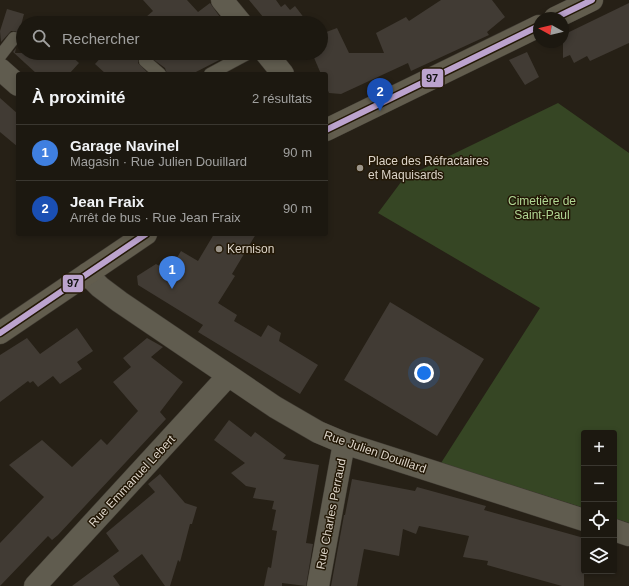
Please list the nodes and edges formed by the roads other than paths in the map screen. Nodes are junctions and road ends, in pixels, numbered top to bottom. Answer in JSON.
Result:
{"nodes":[{"id":1,"x":222,"y":0,"type":"edge"},
{"id":2,"x":592,"y":0,"type":"edge"},
{"id":3,"x":567,"y":12,"type":"edge"},
{"id":4,"x":235,"y":16,"type":"edge"},
{"id":5,"x":533,"y":29,"type":"edge"},
{"id":6,"x":14,"y":38,"type":"dead end"},
{"id":7,"x":0,"y":56,"type":"edge"},
{"id":8,"x":235,"y":60,"type":"edge"},
{"id":9,"x":272,"y":60,"type":"edge"},
{"id":10,"x":145,"y":61,"type":"dead end"},
{"id":11,"x":0,"y":69,"type":"edge"},
{"id":12,"x":158,"y":72,"type":"edge"},
{"id":13,"x":214,"y":72,"type":"edge"},
{"id":14,"x":281,"y":72,"type":"edge"},
{"id":15,"x":16,"y":83,"type":"edge"},
{"id":16,"x":328,"y":129,"type":"edge"},
{"id":17,"x":143,"y":236,"type":"edge"},
{"id":18,"x":87,"y":274,"type":"junction"},
{"id":19,"x":0,"y":333,"type":"edge"},
{"id":20,"x":228,"y":376,"type":"junction"},
{"id":21,"x":344,"y":443,"type":"junction"},
{"id":22,"x":581,"y":519,"type":"edge"},
{"id":23,"x":617,"y":531,"type":"edge"},
{"id":24,"x":629,"y":535,"type":"edge"},
{"id":25,"x":36,"y":586,"type":"edge"},
{"id":26,"x":318,"y":586,"type":"edge"}],
"edges":[{"from":1,"to":4,"type":"street"},
{"from":2,"to":3,"type":"street"},
{"from":5,"to":16,"type":"street"},
{"from":6,"to":7,"type":"lane"},
{"from":8,"to":13,"type":"lane"},
{"from":9,"to":14,"type":"street"},
{"from":10,"to":12,"type":"lane"},
{"from":11,"to":15,"type":"street"},
{"from":17,"to":18,"type":"street"},
{"from":18,"to":19,"type":"street"},
{"from":18,"to":20,"type":"street","name":"Rue Julien Douillard"},
{"from":20,"to":21,"type":"street","name":"Rue Julien Douillard"},
{"from":20,"to":25,"type":"street","name":"Rue Emmanuel Lebert"},
{"from":21,"to":22,"type":"street","name":"Rue Julien Douillard"},
{"from":21,"to":26,"type":"street","name":"Rue Charles Perraud"},
{"from":23,"to":24,"type":"street"}]}
